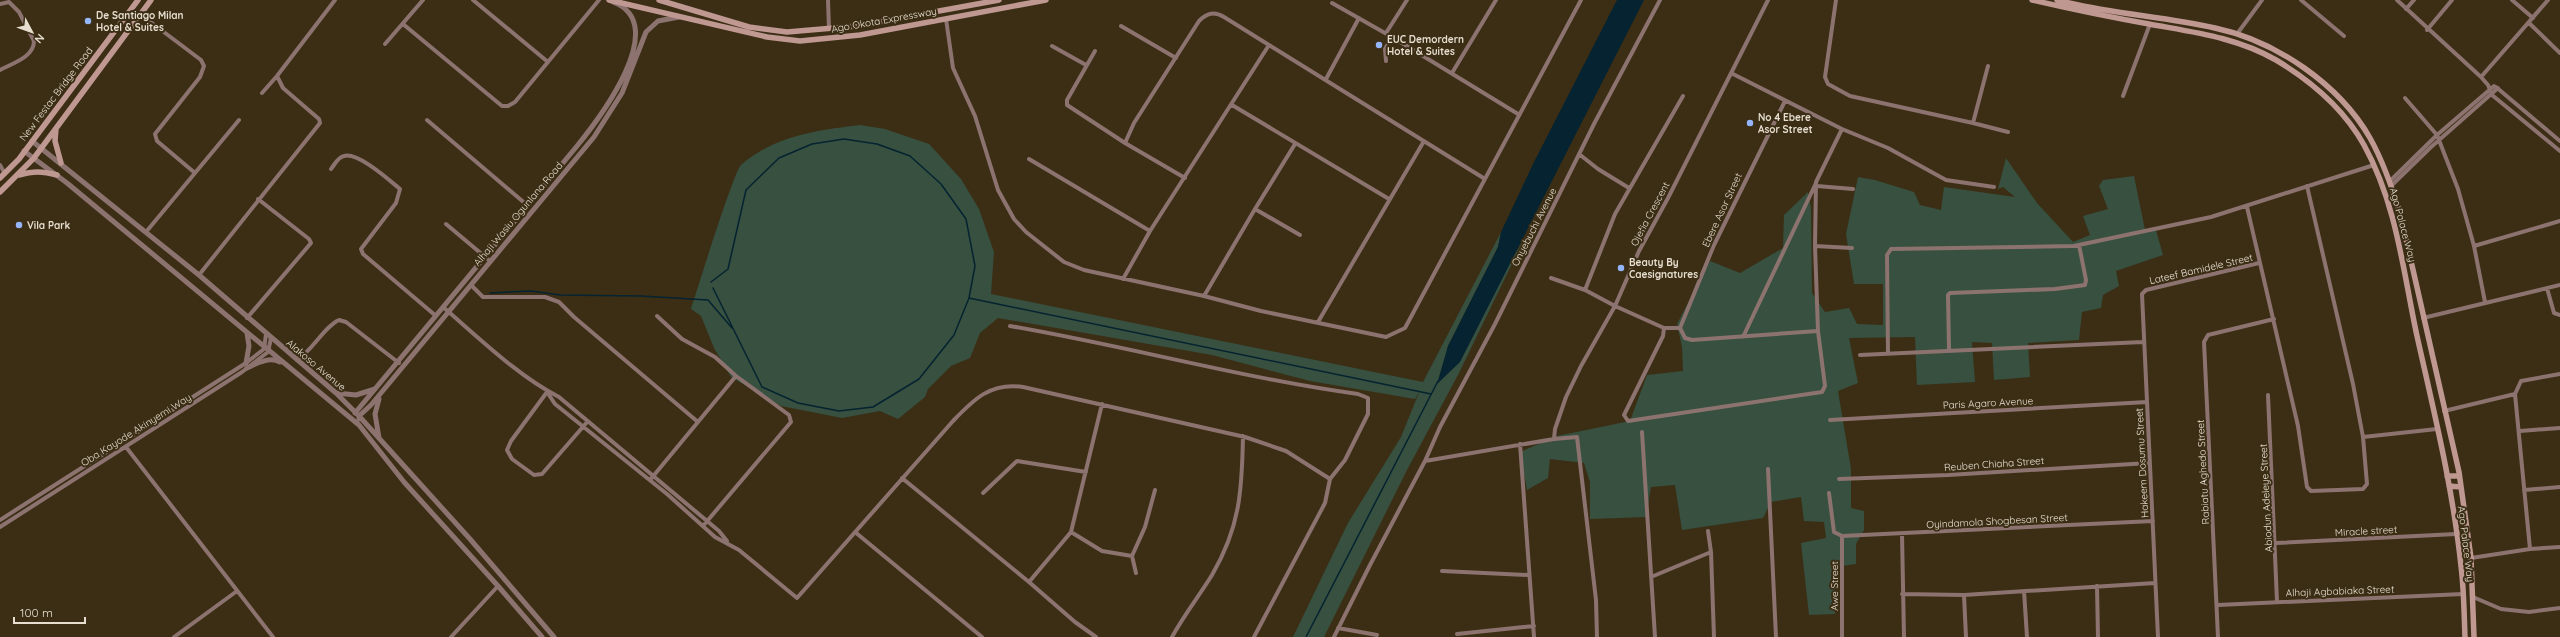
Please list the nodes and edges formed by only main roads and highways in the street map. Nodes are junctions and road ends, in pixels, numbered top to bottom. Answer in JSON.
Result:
{"nodes":[{"id":1,"x":138,"y":0,"type":"edge"},
{"id":2,"x":151,"y":0,"type":"edge"},
{"id":3,"x":608,"y":0,"type":"edge"},
{"id":4,"x":659,"y":0,"type":"edge"},
{"id":5,"x":996,"y":0,"type":"edge"},
{"id":6,"x":1046,"y":0,"type":"edge"},
{"id":7,"x":2032,"y":0,"type":"edge"},
{"id":8,"x":2057,"y":0,"type":"edge"},
{"id":9,"x":116,"y":29,"type":"junction"},
{"id":10,"x":124,"y":35,"type":"junction"},
{"id":11,"x":56,"y":127,"type":"junction"},
{"id":12,"x":61,"y":163,"type":"road end"},
{"id":13,"x":57,"y":175,"type":"road end"},
{"id":14,"x":2,"y":176,"type":"edge"},
{"id":15,"x":18,"y":176,"type":"junction"},
{"id":16,"x":0,"y":192,"type":"edge"},
{"id":17,"x":2447,"y":476,"type":"junction"},
{"id":18,"x":2459,"y":476,"type":"junction"},
{"id":19,"x":2449,"y":486,"type":"junction"},
{"id":20,"x":2461,"y":487,"type":"junction"},
{"id":21,"x":2465,"y":637,"type":"edge"},
{"id":22,"x":2474,"y":637,"type":"edge"}],
"edges":[{"from":1,"to":9,"type":"main road","name":"New Festac Bridge Road"},
{"from":2,"to":10,"type":"main road"},
{"from":3,"to":6,"type":"main road","name":"Ago Okota Expressway"},
{"from":4,"to":5,"type":"main road","name":"Ago Okota Expressway"},
{"from":7,"to":17,"type":"main road","name":"Ago Palace Way"},
{"from":8,"to":18,"type":"main road","name":"Ago Palace Way"},
{"from":9,"to":10,"type":"main road"},
{"from":9,"to":14,"type":"main road","name":"New Festac Bridge Road"},
{"from":10,"to":11,"type":"main road"},
{"from":11,"to":12,"type":"main road"},
{"from":11,"to":15,"type":"main road"},
{"from":13,"to":15,"type":"main road"},
{"from":15,"to":16,"type":"main road"},
{"from":17,"to":18,"type":"main road"},
{"from":17,"to":19,"type":"main road","name":"Ago Palace Way"},
{"from":18,"to":20,"type":"main road","name":"Ago Palace Way"},
{"from":19,"to":20,"type":"main road"},
{"from":19,"to":21,"type":"main road","name":"Ago Palace Way"},
{"from":20,"to":22,"type":"main road","name":"Ago Palace Way"}]}
